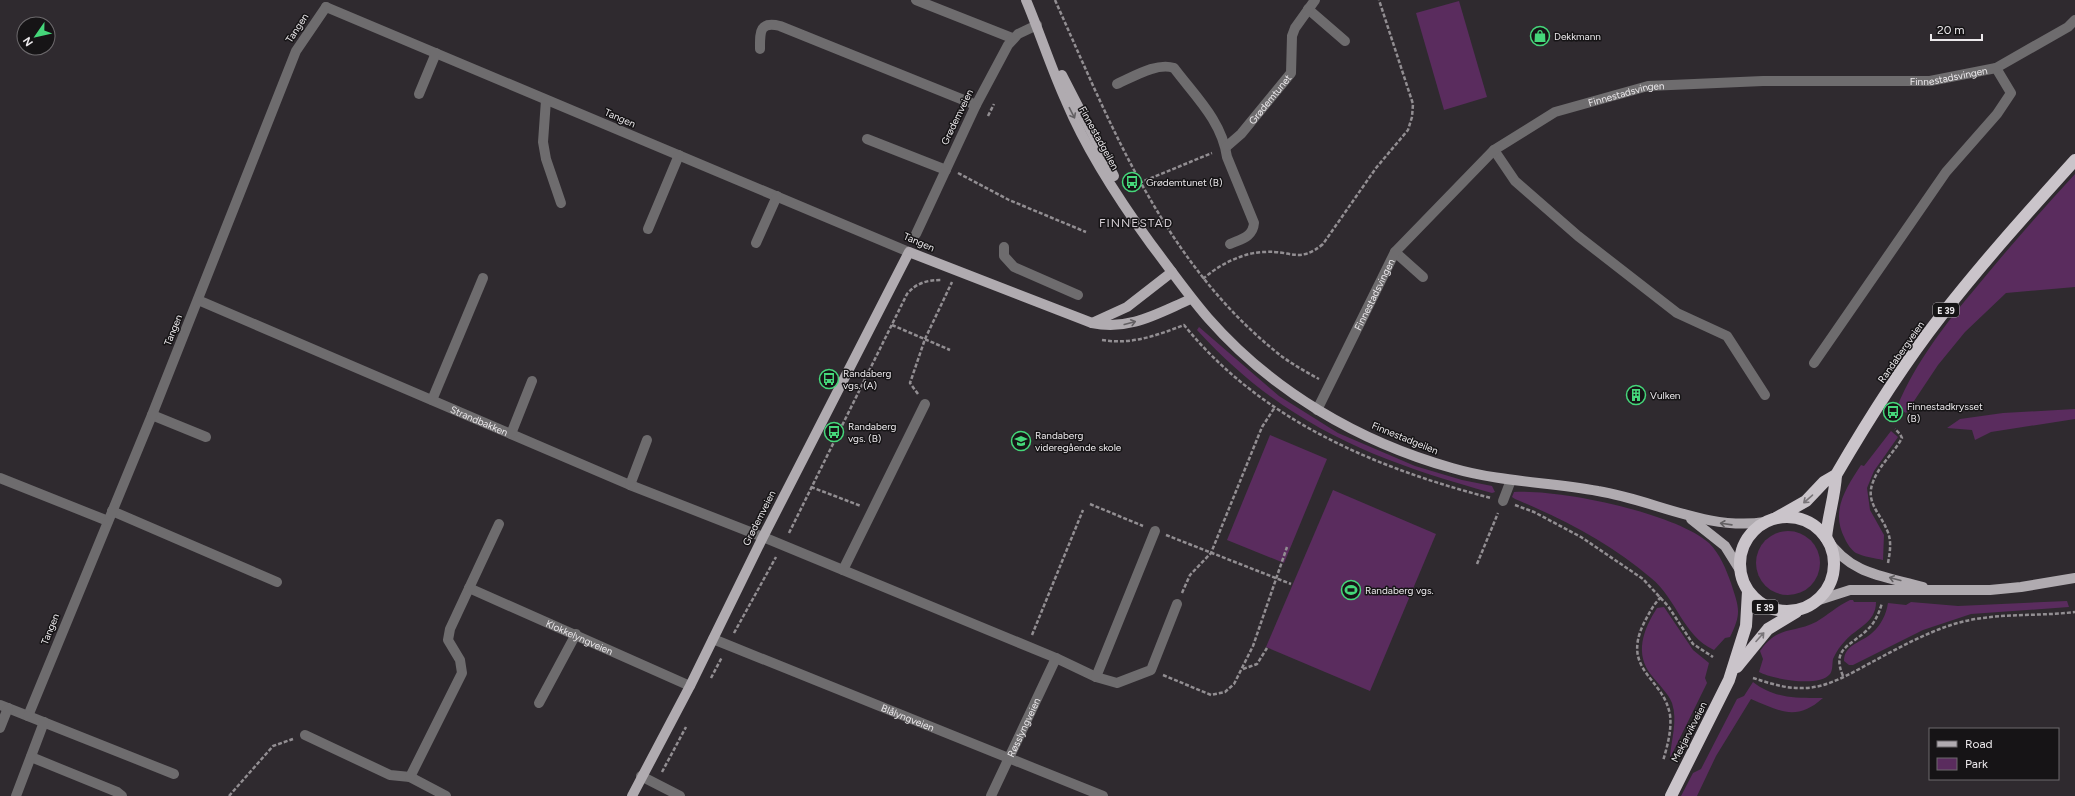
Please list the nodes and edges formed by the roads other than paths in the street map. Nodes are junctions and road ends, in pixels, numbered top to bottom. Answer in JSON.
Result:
{"nodes":[{"id":1,"x":916,"y":0,"type":"edge"},
{"id":2,"x":1026,"y":0,"type":"edge"},
{"id":3,"x":1315,"y":0,"type":"edge"},
{"id":4,"x":326,"y":3,"type":"edge"},
{"id":5,"x":1308,"y":9,"type":"junction"},
{"id":6,"x":2075,"y":20,"type":"edge"},
{"id":7,"x":1036,"y":25,"type":"junction"},
{"id":8,"x":1012,"y":38,"type":"junction"},
{"id":9,"x":1346,"y":41,"type":"dead end"},
{"id":10,"x":760,"y":49,"type":"dead end"},
{"id":11,"x":436,"y":53,"type":"junction"},
{"id":12,"x":1996,"y":68,"type":"junction"},
{"id":13,"x":1116,"y":84,"type":"dead end"},
{"id":14,"x":419,"y":94,"type":"dead end"},
{"id":15,"x":546,"y":100,"type":"junction"},
{"id":16,"x":976,"y":105,"type":"junction"},
{"id":17,"x":867,"y":139,"type":"dead end"},
{"id":18,"x":1226,"y":147,"type":"junction"},
{"id":19,"x":1494,"y":150,"type":"junction"},
{"id":20,"x":679,"y":156,"type":"junction"},
{"id":21,"x":2075,"y":160,"type":"edge"},
{"id":22,"x":947,"y":168,"type":"junction"},
{"id":23,"x":777,"y":196,"type":"junction"},
{"id":24,"x":561,"y":203,"type":"dead end"},
{"id":25,"x":648,"y":229,"type":"dead end"},
{"id":26,"x":916,"y":234,"type":"dead end"},
{"id":27,"x":756,"y":243,"type":"dead end"},
{"id":28,"x":1230,"y":244,"type":"dead end"},
{"id":29,"x":1004,"y":246,"type":"dead end"},
{"id":30,"x":909,"y":252,"type":"junction"},
{"id":31,"x":1395,"y":252,"type":"junction"},
{"id":32,"x":1172,"y":272,"type":"junction"},
{"id":33,"x":1424,"y":277,"type":"dead end"},
{"id":34,"x":483,"y":278,"type":"dead end"},
{"id":35,"x":1078,"y":295,"type":"dead end"},
{"id":36,"x":1191,"y":299,"type":"junction"},
{"id":37,"x":198,"y":300,"type":"junction"},
{"id":38,"x":1092,"y":323,"type":"junction"},
{"id":39,"x":1814,"y":363,"type":"dead end"},
{"id":40,"x":532,"y":381,"type":"dead end"},
{"id":41,"x":1765,"y":395,"type":"dead end"},
{"id":42,"x":432,"y":400,"type":"junction"},
{"id":43,"x":925,"y":404,"type":"road end"},
{"id":44,"x":1317,"y":410,"type":"junction"},
{"id":45,"x":152,"y":415,"type":"junction"},
{"id":46,"x":511,"y":434,"type":"junction"},
{"id":47,"x":206,"y":437,"type":"dead end"},
{"id":48,"x":647,"y":440,"type":"dead end"},
{"id":49,"x":1836,"y":475,"type":"junction"},
{"id":50,"x":0,"y":478,"type":"edge"},
{"id":51,"x":1511,"y":480,"type":"junction"},
{"id":52,"x":630,"y":485,"type":"junction"},
{"id":53,"x":1503,"y":501,"type":"road end"},
{"id":54,"x":112,"y":511,"type":"junction"},
{"id":55,"x":1686,"y":516,"type":"junction"},
{"id":56,"x":1770,"y":520,"type":"junction"},
{"id":57,"x":108,"y":522,"type":"junction"},
{"id":58,"x":499,"y":524,"type":"dead end"},
{"id":59,"x":1156,"y":531,"type":"road end"},
{"id":60,"x":763,"y":537,"type":"junction"},
{"id":61,"x":1826,"y":538,"type":"junction"},
{"id":62,"x":844,"y":570,"type":"junction"},
{"id":63,"x":1740,"y":570,"type":"junction"},
{"id":64,"x":2075,"y":578,"type":"edge"},
{"id":65,"x":277,"y":582,"type":"dead end"},
{"id":66,"x":469,"y":588,"type":"junction"},
{"id":67,"x":1932,"y":589,"type":"junction"},
{"id":68,"x":1748,"y":591,"type":"junction"},
{"id":69,"x":1819,"y":600,"type":"junction"},
{"id":70,"x":1177,"y":604,"type":"road end"},
{"id":71,"x":1798,"y":611,"type":"junction"},
{"id":72,"x":576,"y":634,"type":"junction"},
{"id":73,"x":713,"y":639,"type":"junction"},
{"id":74,"x":1056,"y":658,"type":"junction"},
{"id":75,"x":1096,"y":677,"type":"junction"},
{"id":76,"x":1729,"y":680,"type":"junction"},
{"id":77,"x":690,"y":686,"type":"junction"},
{"id":78,"x":539,"y":703,"type":"dead end"},
{"id":79,"x":4,"y":706,"type":"edge"},
{"id":80,"x":28,"y":716,"type":"junction"},
{"id":81,"x":44,"y":722,"type":"junction"},
{"id":82,"x":0,"y":728,"type":"edge"},
{"id":83,"x":305,"y":735,"type":"road end"},
{"id":84,"x":31,"y":757,"type":"junction"},
{"id":85,"x":1009,"y":759,"type":"junction"},
{"id":86,"x":174,"y":774,"type":"dead end"},
{"id":87,"x":641,"y":776,"type":"junction"},
{"id":88,"x":410,"y":777,"type":"junction"},
{"id":89,"x":16,"y":796,"type":"edge"},
{"id":90,"x":122,"y":796,"type":"edge"},
{"id":91,"x":446,"y":796,"type":"edge"},
{"id":92,"x":632,"y":796,"type":"edge"},
{"id":93,"x":680,"y":796,"type":"edge"},
{"id":94,"x":991,"y":796,"type":"edge"},
{"id":95,"x":1103,"y":796,"type":"edge"},
{"id":96,"x":1671,"y":796,"type":"edge"}],
"edges":[{"from":1,"to":8,"type":"street"},
{"from":2,"to":7,"type":"main road","name":"Finnestadgeilen"},
{"from":3,"to":5,"type":"street","name":"Grødemtunet"},
{"from":4,"to":11,"type":"street","name":"Tangen"},
{"from":4,"to":37,"type":"street","name":"Tangen"},
{"from":5,"to":9,"type":"street"},
{"from":5,"to":18,"type":"street","name":"Grødemtunet"},
{"from":6,"to":12,"type":"street","name":"Finnestadsvingen"},
{"from":7,"to":8,"type":"street"},
{"from":7,"to":32,"type":"main road","name":"Finnestadgeilen"},
{"from":8,"to":16,"type":"street","name":"Grødemveien"},
{"from":10,"to":16,"type":"street"},
{"from":11,"to":14,"type":"street"},
{"from":11,"to":15,"type":"street","name":"Tangen"},
{"from":12,"to":19,"type":"street","name":"Finnestadsvingen"},
{"from":12,"to":39,"type":"street"},
{"from":13,"to":18,"type":"street"},
{"from":15,"to":20,"type":"street","name":"Tangen"},
{"from":15,"to":24,"type":"street"},
{"from":16,"to":22,"type":"street","name":"Grødemveien"},
{"from":17,"to":22,"type":"street"},
{"from":18,"to":28,"type":"street"},
{"from":19,"to":31,"type":"street","name":"Finnestadsvingen"},
{"from":19,"to":41,"type":"street"},
{"from":20,"to":23,"type":"street","name":"Tangen"},
{"from":20,"to":25,"type":"street"},
{"from":21,"to":49,"type":"highway","name":"Randabergveien","number":"E 39"},
{"from":22,"to":26,"type":"street","name":"Grødemveien"},
{"from":23,"to":27,"type":"street"},
{"from":23,"to":30,"type":"street","name":"Tangen"},
{"from":29,"to":35,"type":"street"},
{"from":30,"to":38,"type":"main road","name":"Tangen"},
{"from":30,"to":60,"type":"main road","name":"Grødemveien"},
{"from":31,"to":33,"type":"street"},
{"from":31,"to":44,"type":"street","name":"Finnestadsvingen"},
{"from":32,"to":36,"type":"main road","name":"Finnestadgeilen"},
{"from":32,"to":38,"type":"main road"},
{"from":34,"to":42,"type":"street"},
{"from":38,"to":36,"type":"main road","one_way":true},
{"from":36,"to":44,"type":"main road","name":"Finnestadgeilen"},
{"from":37,"to":42,"type":"street","name":"Strandbakken"},
{"from":37,"to":45,"type":"street","name":"Tangen"},
{"from":40,"to":46,"type":"street"},
{"from":42,"to":46,"type":"street","name":"Strandbakken"},
{"from":43,"to":62,"type":"street"},
{"from":44,"to":51,"type":"main road","name":"Finnestadgeilen"},
{"from":45,"to":47,"type":"street"},
{"from":45,"to":54,"type":"street","name":"Tangen"},
{"from":46,"to":52,"type":"street","name":"Strandbakken"},
{"from":48,"to":52,"type":"street"},
{"from":49,"to":56,"type":"highway","name":"Randabergveien","number":"E 39","one_way":true},
{"from":49,"to":61,"type":"highway","name":"Randabergveien","number":"E 39"},
{"from":50,"to":57,"type":"street"},
{"from":51,"to":53,"type":"street"},
{"from":51,"to":55,"type":"main road","name":"Finnestadgeilen"},
{"from":52,"to":60,"type":"street","name":"Strandbakken"},
{"from":54,"to":57,"type":"street","name":"Tangen"},
{"from":54,"to":65,"type":"street"},
{"from":56,"to":55,"type":"main road","name":"Finnestadgeilen","one_way":true},
{"from":55,"to":63,"type":"main road","name":"Finnestadgeilen"},
{"from":56,"to":61,"type":"highway","number":"E 39"},
{"from":56,"to":63,"type":"highway","number":"E 39"},
{"from":57,"to":80,"type":"street","name":"Tangen"},
{"from":58,"to":66,"type":"street"},
{"from":59,"to":75,"type":"street"},
{"from":60,"to":62,"type":"street","name":"Strandbakken"},
{"from":60,"to":73,"type":"main road","name":"Grødemveien"},
{"from":67,"to":61,"type":"main road","one_way":true},
{"from":61,"to":69,"type":"highway","number":"E 39"},
{"from":62,"to":74,"type":"street","name":"Strandbakken"},
{"from":63,"to":68,"type":"highway","number":"E 39"},
{"from":64,"to":67,"type":"main road"},
{"from":66,"to":72,"type":"street","name":"Klokkelyngveien"},
{"from":66,"to":88,"type":"street"},
{"from":67,"to":69,"type":"main road"},
{"from":68,"to":71,"type":"highway","number":"E 39"},
{"from":68,"to":76,"type":"highway","name":"Mekjarvikveien","number":"E 39"},
{"from":69,"to":71,"type":"highway","number":"E 39"},
{"from":70,"to":75,"type":"street","name":"Strandbakken"},
{"from":76,"to":71,"type":"highway","name":"Mekjarvikveien","number":"E 39","one_way":true},
{"from":72,"to":77,"type":"street","name":"Klokkelyngveien"},
{"from":72,"to":78,"type":"street"},
{"from":73,"to":77,"type":"main road","name":"Grødemveien"},
{"from":73,"to":85,"type":"street","name":"Blålyngveien"},
{"from":74,"to":75,"type":"street","name":"Strandbakken"},
{"from":74,"to":85,"type":"street","name":"Røsslyngveien"},
{"from":76,"to":96,"type":"highway","name":"Mekjarvikveien","number":"E 39"},
{"from":77,"to":87,"type":"main road","name":"Grødemveien"},
{"from":79,"to":80,"type":"street"},
{"from":79,"to":82,"type":"street"},
{"from":80,"to":81,"type":"street"},
{"from":81,"to":84,"type":"street"},
{"from":81,"to":86,"type":"street"},
{"from":83,"to":88,"type":"street"},
{"from":84,"to":89,"type":"street"},
{"from":84,"to":90,"type":"street"},
{"from":85,"to":94,"type":"street","name":"Røsslyngveien"},
{"from":85,"to":95,"type":"street","name":"Blålyngveien"},
{"from":87,"to":92,"type":"main road","name":"Grødemveien"},
{"from":87,"to":93,"type":"street"},
{"from":88,"to":91,"type":"street"}]}
